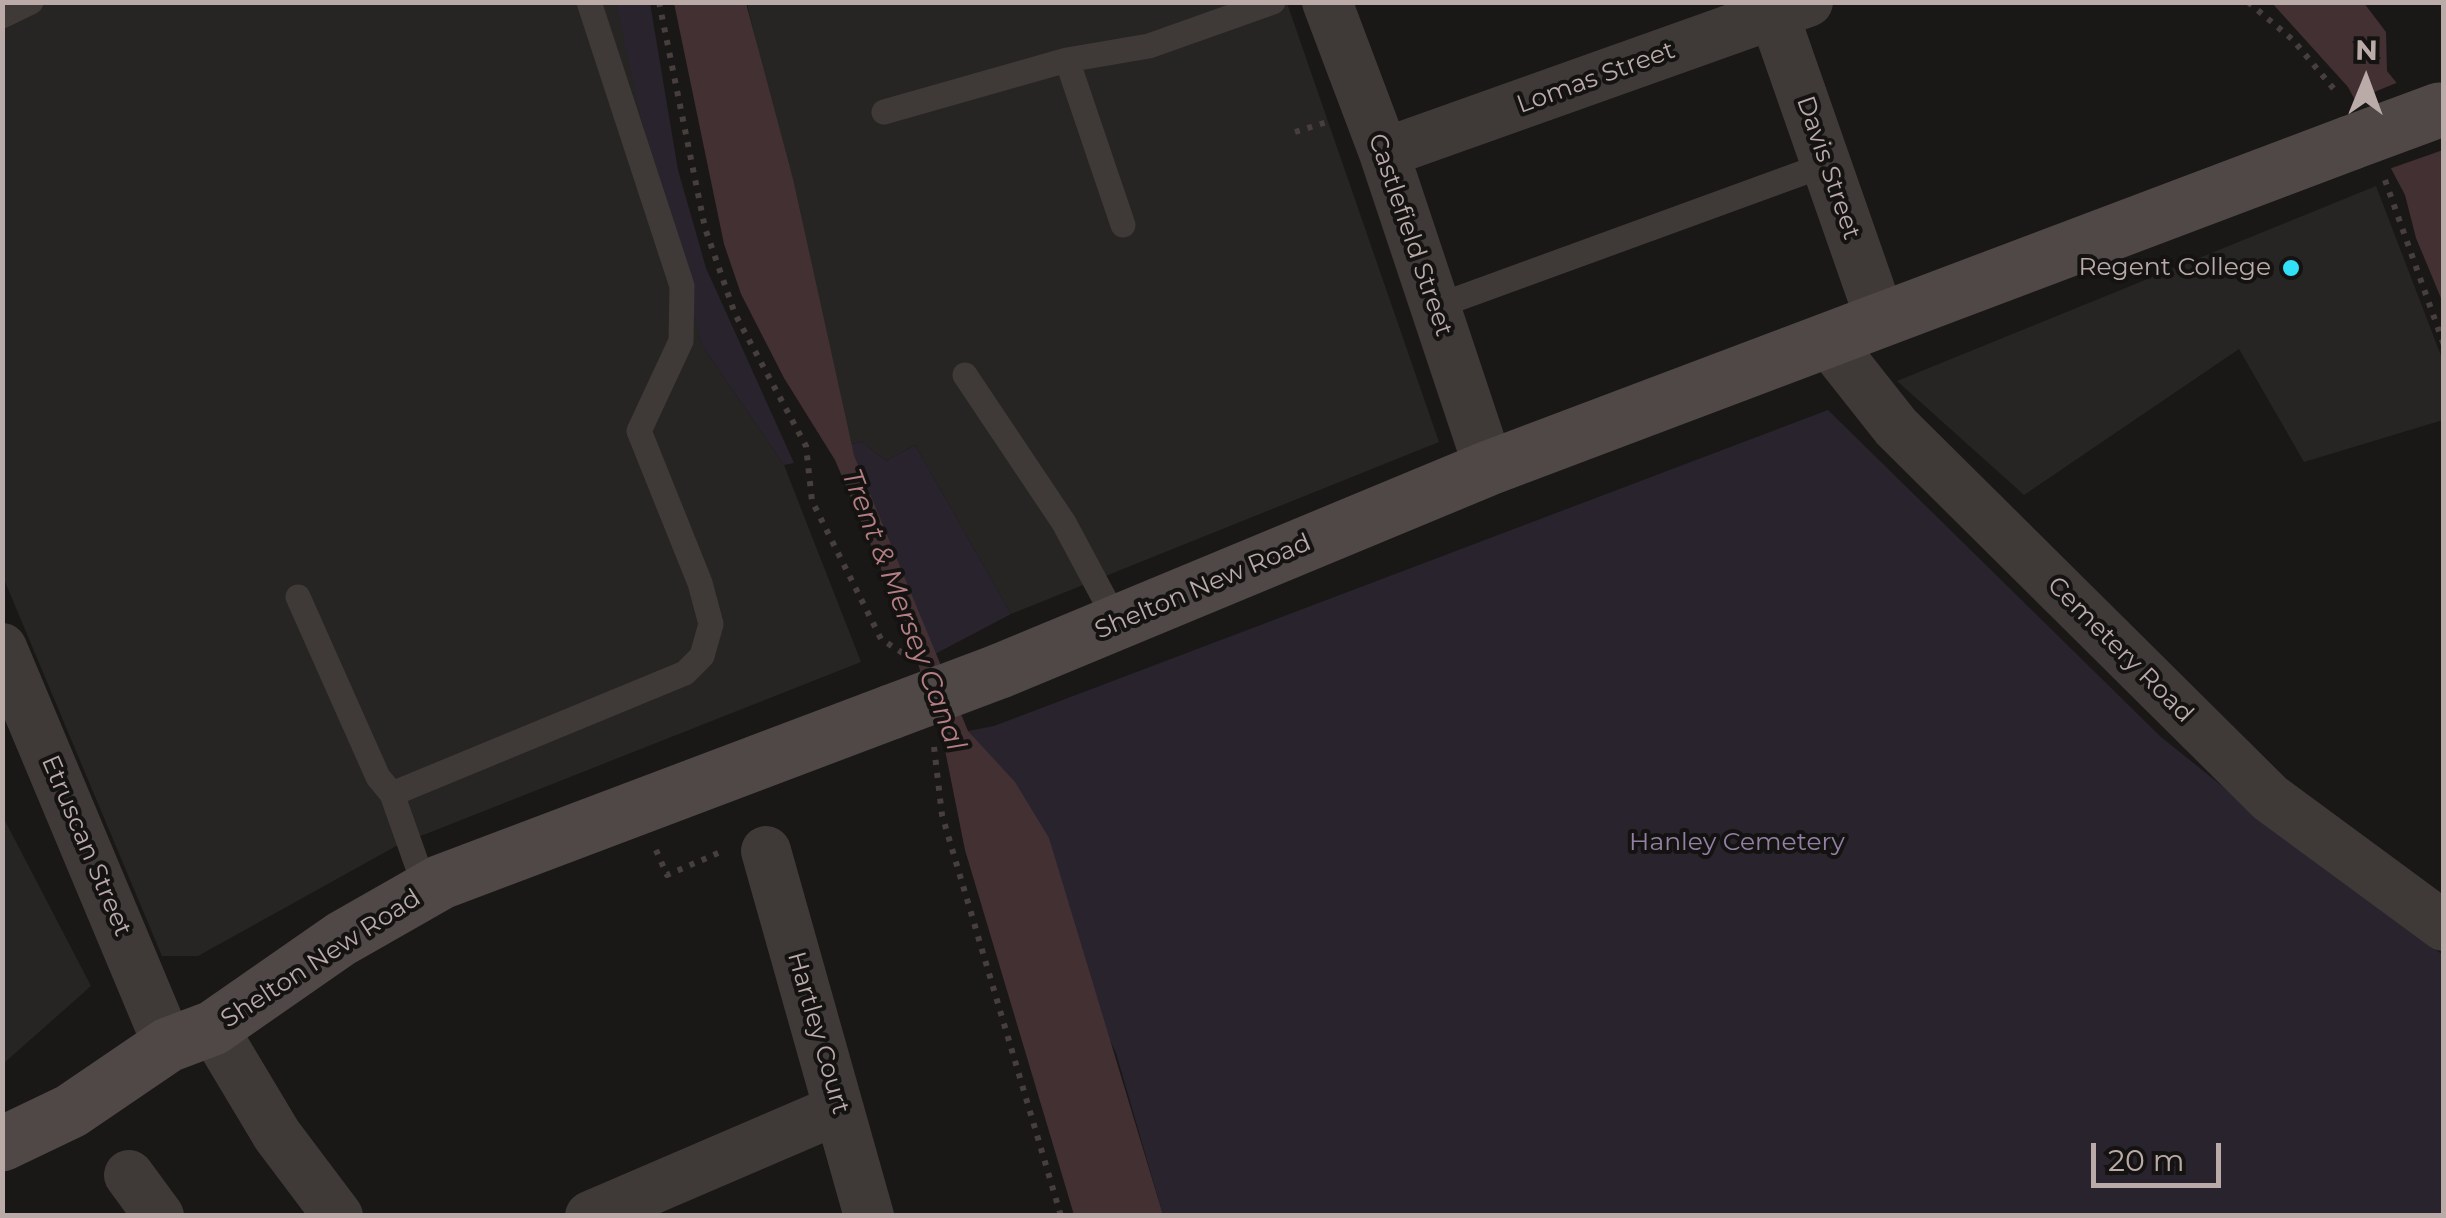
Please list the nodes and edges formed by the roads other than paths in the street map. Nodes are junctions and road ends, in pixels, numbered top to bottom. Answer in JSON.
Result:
{"nodes":[{"id":1,"x":31,"y":2,"type":"edge"},
{"id":2,"x":589,"y":2,"type":"edge"},
{"id":3,"x":1273,"y":2,"type":"edge"},
{"id":4,"x":1327,"y":2,"type":"edge"},
{"id":5,"x":1791,"y":8,"type":"edge"},
{"id":6,"x":2,"y":16,"type":"edge"},
{"id":7,"x":1718,"y":18,"type":"edge"},
{"id":8,"x":1067,"y":60,"type":"junction"},
{"id":9,"x":2442,"y":108,"type":"edge"},
{"id":10,"x":884,"y":112,"type":"dead end"},
{"id":11,"x":1384,"y":153,"type":"junction"},
{"id":12,"x":1827,"y":164,"type":"junction"},
{"id":13,"x":1123,"y":225,"type":"dead end"},
{"id":14,"x":1435,"y":307,"type":"junction"},
{"id":15,"x":1881,"y":321,"type":"junction"},
{"id":16,"x":1828,"y":340,"type":"junction"},
{"id":17,"x":965,"y":375,"type":"dead end"},
{"id":18,"x":1489,"y":468,"type":"junction"},
{"id":19,"x":298,"y":597,"type":"dead end"},
{"id":20,"x":1117,"y":622,"type":"junction"},
{"id":21,"x":8,"y":677,"type":"edge"},
{"id":22,"x":392,"y":794,"type":"junction"},
{"id":23,"x":766,"y":851,"type":"road end"},
{"id":24,"x":426,"y":890,"type":"junction"},
{"id":25,"x":2444,"y":926,"type":"edge"},
{"id":26,"x":190,"y":1037,"type":"junction"},
{"id":27,"x":839,"y":1109,"type":"junction"},
{"id":28,"x":2,"y":1144,"type":"edge"},
{"id":29,"x":129,"y":1175,"type":"dead end"},
{"id":30,"x":160,"y":1216,"type":"edge"},
{"id":31,"x":338,"y":1216,"type":"edge"},
{"id":32,"x":590,"y":1216,"type":"edge"},
{"id":33,"x":869,"y":1216,"type":"edge"}],
"edges":[{"from":1,"to":6,"type":"lane"},
{"from":2,"to":22,"type":"lane"},
{"from":3,"to":8,"type":"lane"},
{"from":4,"to":11,"type":"street","name":"Castlefield Street"},
{"from":5,"to":7,"type":"street","name":"Lomas Street"},
{"from":5,"to":12,"type":"street","name":"Davis Street"},
{"from":7,"to":11,"type":"street","name":"Lomas Street"},
{"from":8,"to":10,"type":"lane"},
{"from":8,"to":13,"type":"lane"},
{"from":9,"to":15,"type":"main road","name":"Shelton New Road","bridge":true},
{"from":11,"to":14,"type":"street","name":"Castlefield Street"},
{"from":12,"to":14,"type":"lane"},
{"from":12,"to":15,"type":"street","name":"Davis Street"},
{"from":14,"to":18,"type":"street","name":"Castlefield Street"},
{"from":15,"to":16,"type":"main road","name":"Shelton New Road"},
{"from":16,"to":18,"type":"main road","name":"Shelton New Road"},
{"from":16,"to":25,"type":"street","name":"Cemetery Road"},
{"from":17,"to":20,"type":"lane"},
{"from":18,"to":20,"type":"main road","name":"Shelton New Road"},
{"from":19,"to":22,"type":"lane"},
{"from":20,"to":24,"type":"main road","name":"Shelton New Road","bridge":true},
{"from":21,"to":26,"type":"street","name":"Etruscan Street"},
{"from":22,"to":24,"type":"lane"},
{"from":23,"to":27,"type":"street","name":"Hartley Court"},
{"from":24,"to":26,"type":"main road","name":"Shelton New Road"},
{"from":26,"to":28,"type":"main road","name":"Shelton New Road"},
{"from":26,"to":31,"type":"street","name":"Etruscan Street"},
{"from":27,"to":32,"type":"street"},
{"from":27,"to":33,"type":"street","name":"Hartley Court"},
{"from":29,"to":30,"type":"street"}]}
